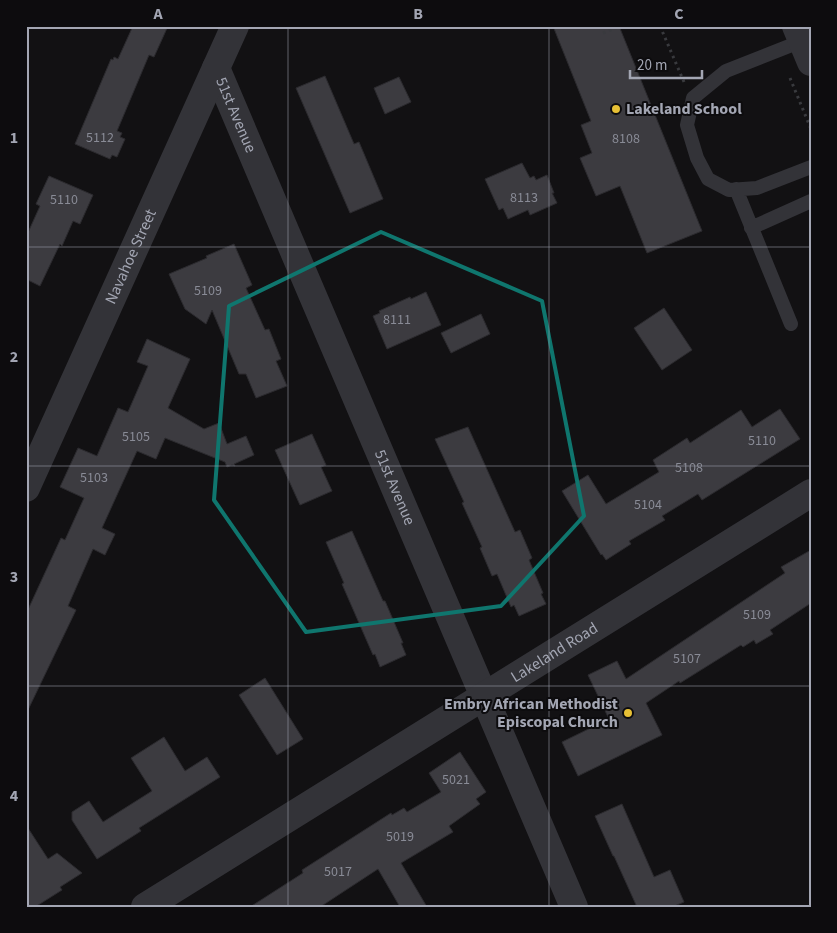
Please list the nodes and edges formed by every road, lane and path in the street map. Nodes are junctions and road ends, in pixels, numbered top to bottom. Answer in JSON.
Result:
{"nodes":[{"id":1,"x":235,"y":26,"type":"edge"},
{"id":2,"x":620,"y":26,"type":"edge"},
{"id":3,"x":660,"y":26,"type":"edge"},
{"id":4,"x":603,"y":33,"type":"dead end"},
{"id":5,"x":803,"y":43,"type":"edge"},
{"id":6,"x":216,"y":68,"type":"junction"},
{"id":7,"x":694,"y":98,"type":"junction"},
{"id":8,"x":811,"y":167,"type":"edge"},
{"id":9,"x":736,"y":189,"type":"junction"},
{"id":10,"x":811,"y":202,"type":"edge"},
{"id":11,"x":751,"y":228,"type":"junction"},
{"id":12,"x":791,"y":324,"type":"dead end"},
{"id":13,"x":26,"y":488,"type":"edge"},
{"id":14,"x":811,"y":493,"type":"edge"},
{"id":15,"x":484,"y":696,"type":"junction"},
{"id":16,"x":145,"y":907,"type":"edge"},
{"id":17,"x":574,"y":907,"type":"edge"}],
"edges":[{"from":1,"to":6,"type":"street","name":"Navahoe Street"},
{"from":2,"to":4,"type":"path"},
{"from":3,"to":7,"type":"path"},
{"from":5,"to":7,"type":"lane"},
{"from":6,"to":13,"type":"street","name":"Navahoe Street"},
{"from":6,"to":15,"type":"street","name":"51st Avenue"},
{"from":7,"to":9,"type":"lane"},
{"from":8,"to":9,"type":"lane"},
{"from":9,"to":11,"type":"lane"},
{"from":10,"to":11,"type":"lane"},
{"from":11,"to":12,"type":"lane"},
{"from":14,"to":15,"type":"street","name":"Lakeland Road"},
{"from":15,"to":16,"type":"street","name":"Lakeland Road"},
{"from":15,"to":17,"type":"street","name":"51st Avenue"}]}
